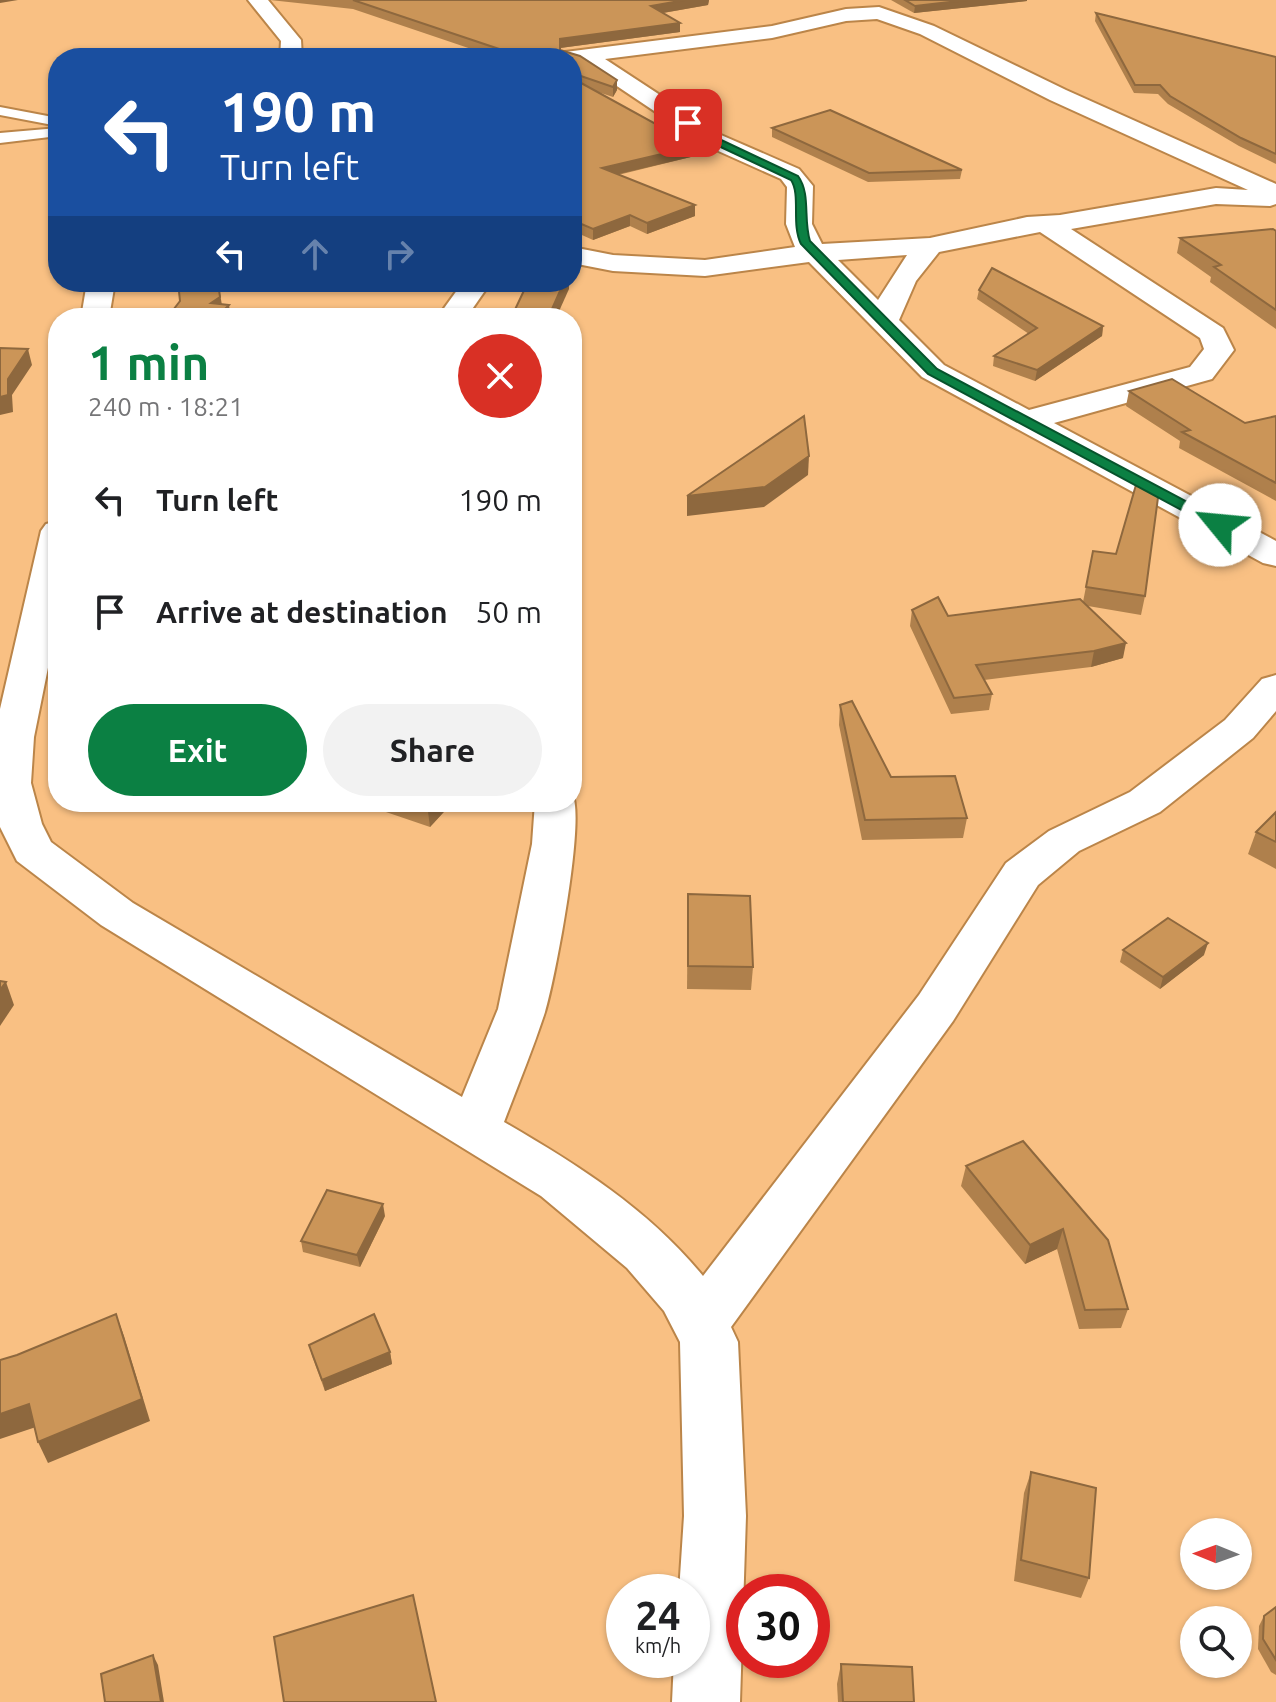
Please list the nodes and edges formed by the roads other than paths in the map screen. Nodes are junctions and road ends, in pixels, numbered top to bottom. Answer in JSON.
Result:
{"nodes":[{"id":1,"x":258,"y":0,"type":"edge"},
{"id":2,"x":291,"y":48,"type":"edge"},
{"id":3,"x":582,"y":56,"type":"edge"},
{"id":4,"x":582,"y":62,"type":"edge"},
{"id":5,"x":0,"y":111,"type":"edge"},
{"id":6,"x":48,"y":120,"type":"edge"},
{"id":7,"x":48,"y":133,"type":"edge"},
{"id":8,"x":0,"y":138,"type":"edge"},
{"id":9,"x":1276,"y":196,"type":"edge"},
{"id":10,"x":1045,"y":224,"type":"junction"},
{"id":11,"x":930,"y":246,"type":"junction"},
{"id":12,"x":813,"y":253,"type":"junction"},
{"id":13,"x":582,"y":257,"type":"edge"},
{"id":14,"x":705,"y":268,"type":"junction"},
{"id":15,"x":853,"y":291,"type":"junction"},
{"id":16,"x":884,"y":322,"type":"junction"},
{"id":17,"x":1025,"y":421,"type":"junction"},
{"id":18,"x":1276,"y":555,"type":"edge"},
{"id":19,"x":48,"y":578,"type":"edge"},
{"id":20,"x":1276,"y":687,"type":"edge"},
{"id":21,"x":556,"y":812,"type":"edge"},
{"id":22,"x":475,"y":1130,"type":"junction"},
{"id":23,"x":702,"y":1321,"type":"junction"},
{"id":24,"x":706,"y":1702,"type":"edge"}],
"edges":[{"from":1,"to":2,"type":"street"},
{"from":3,"to":9,"type":"street"},
{"from":4,"to":12,"type":"street"},
{"from":5,"to":6,"type":"lane"},
{"from":7,"to":8,"type":"lane"},
{"from":9,"to":10,"type":"street"},
{"from":10,"to":11,"type":"street"},
{"from":10,"to":17,"type":"street"},
{"from":11,"to":12,"type":"street"},
{"from":11,"to":16,"type":"street"},
{"from":12,"to":14,"type":"street"},
{"from":12,"to":15,"type":"street"},
{"from":13,"to":14,"type":"street"},
{"from":14,"to":15,"type":"street"},
{"from":15,"to":16,"type":"street"},
{"from":16,"to":17,"type":"street"},
{"from":17,"to":18,"type":"street"},
{"from":19,"to":22,"type":"street"},
{"from":20,"to":23,"type":"street"},
{"from":21,"to":22,"type":"street"},
{"from":22,"to":23,"type":"street"},
{"from":23,"to":24,"type":"street"}]}
